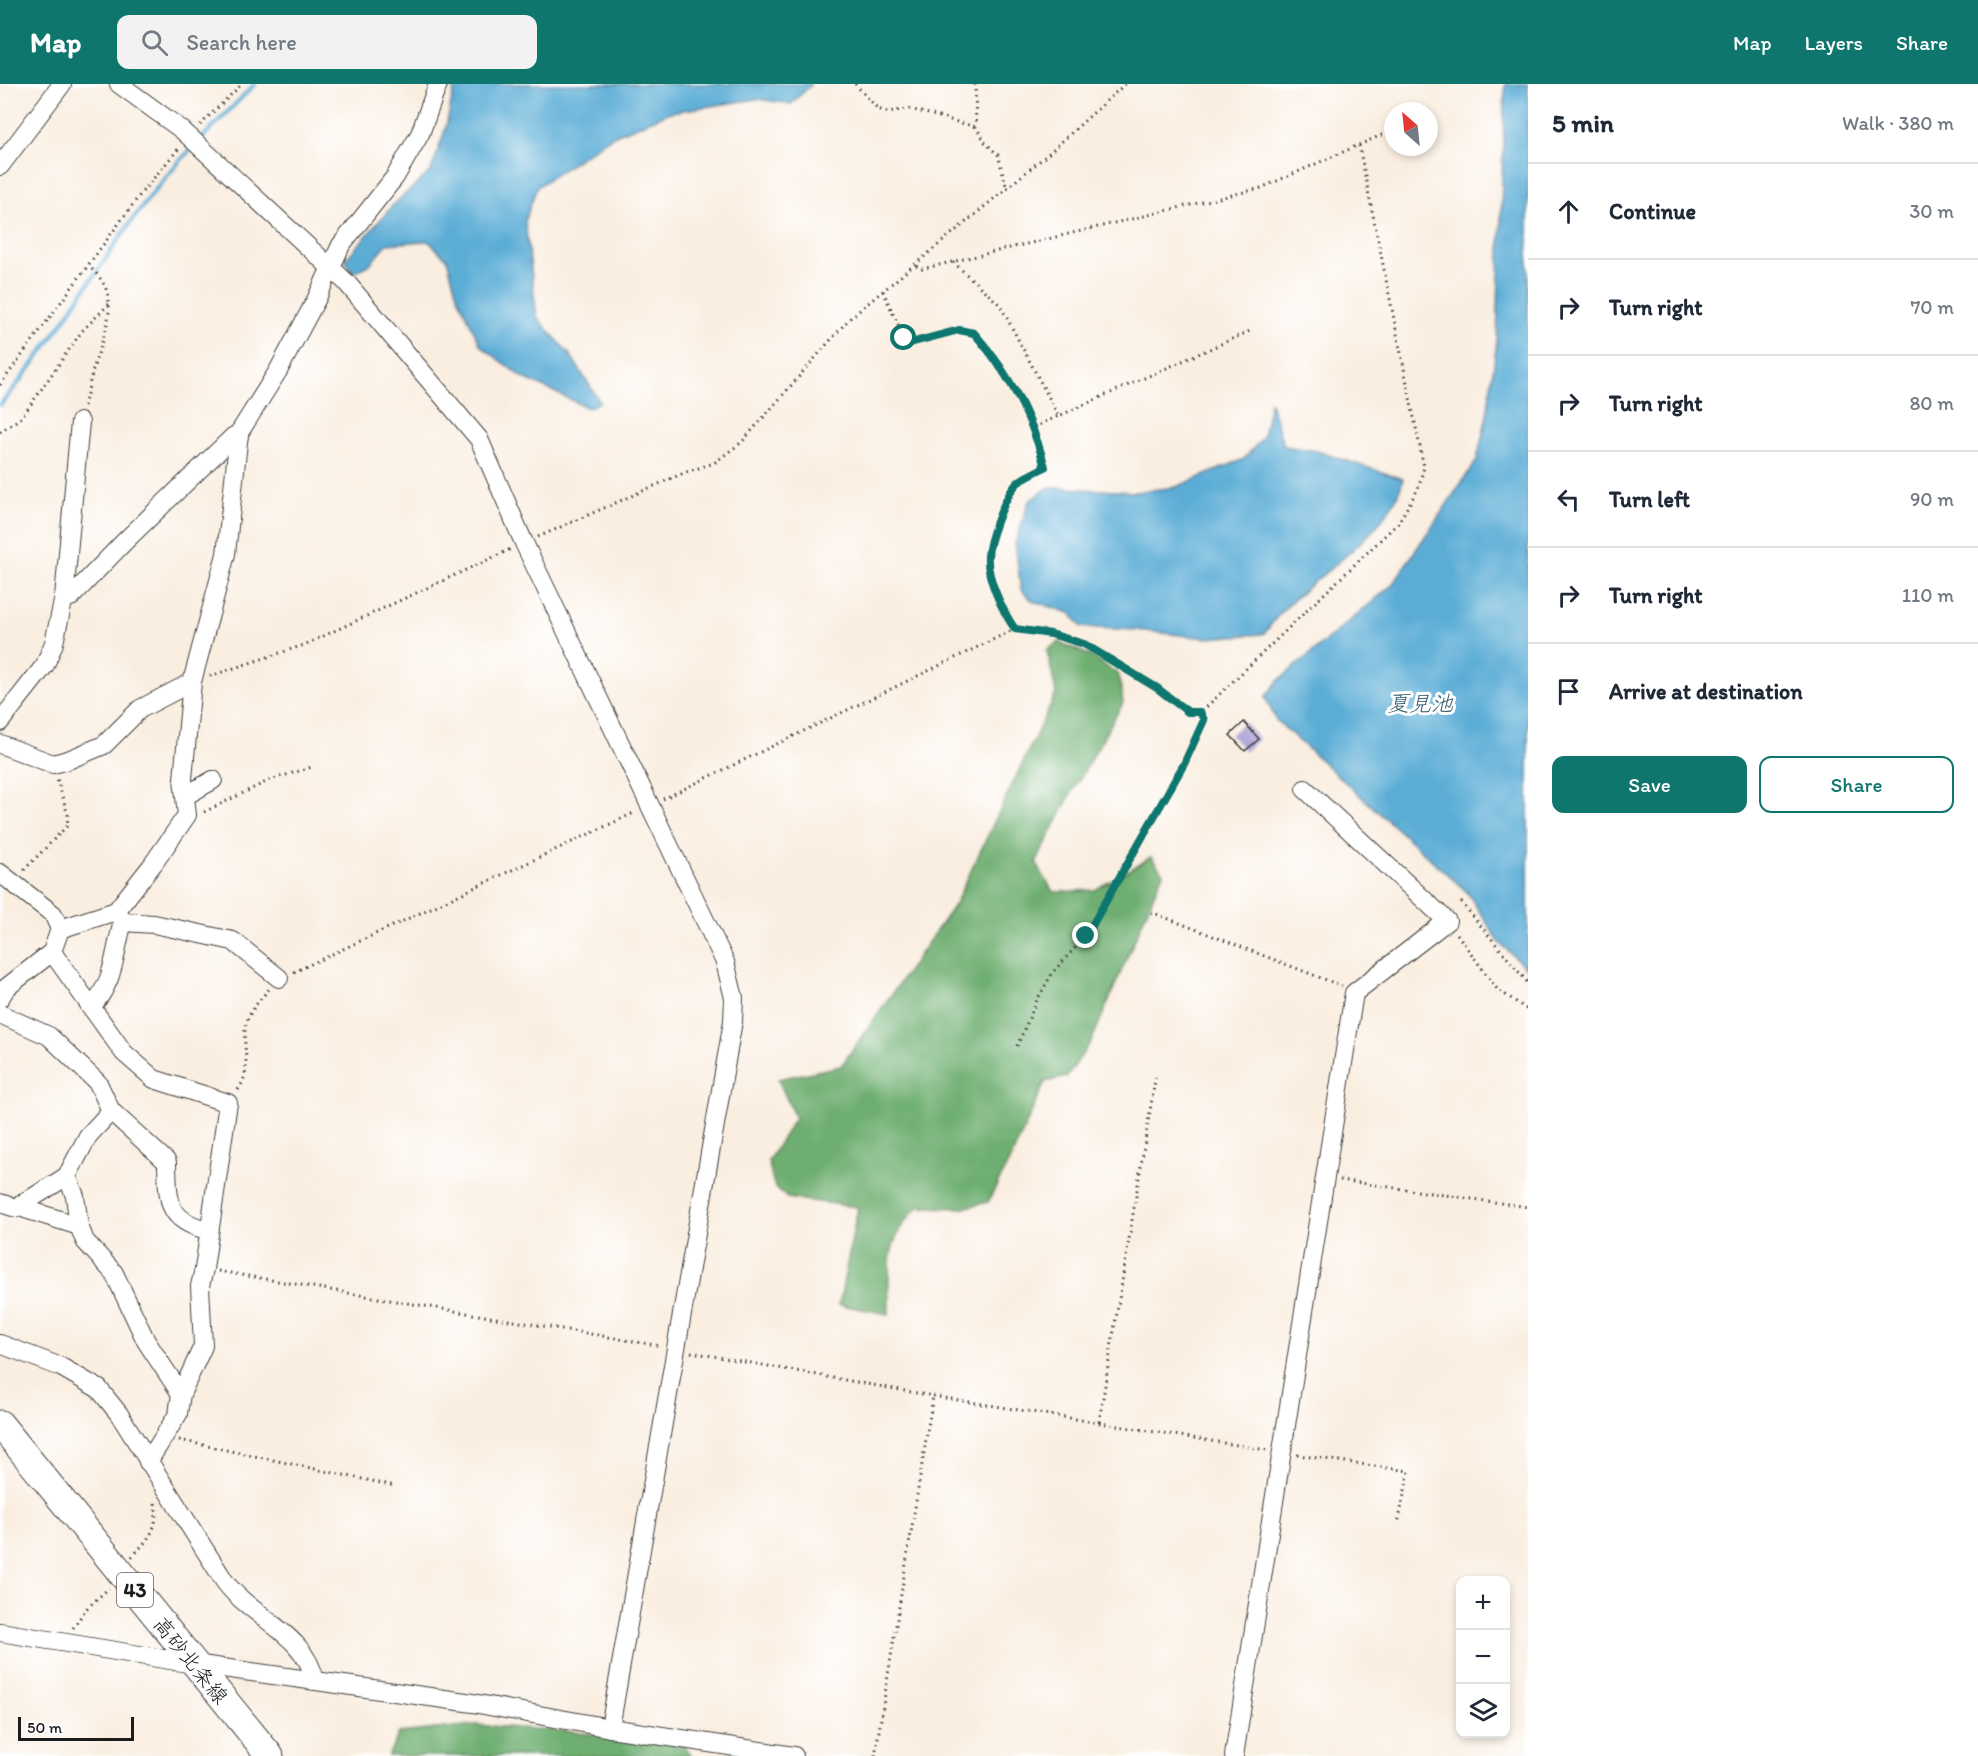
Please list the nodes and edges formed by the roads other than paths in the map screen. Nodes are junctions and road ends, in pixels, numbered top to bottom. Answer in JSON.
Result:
{"nodes":[{"id":1,"x":62,"y":84,"type":"edge"},
{"id":2,"x":118,"y":84,"type":"edge"},
{"id":3,"x":438,"y":84,"type":"edge"},
{"id":4,"x":0,"y":166,"type":"edge"},
{"id":5,"x":331,"y":270,"type":"junction"},
{"id":6,"x":80,"y":422,"type":"road end"},
{"id":7,"x":238,"y":436,"type":"junction"},
{"id":8,"x":64,"y":597,"type":"junction"},
{"id":9,"x":192,"y":682,"type":"junction"},
{"id":10,"x":0,"y":722,"type":"edge"},
{"id":11,"x":0,"y":744,"type":"edge"},
{"id":12,"x":213,"y":780,"type":"dead end"},
{"id":13,"x":1305,"y":789,"type":"dead end"},
{"id":14,"x":185,"y":796,"type":"junction"},
{"id":15,"x":6,"y":878,"type":"edge"},
{"id":16,"x":119,"y":916,"type":"junction"},
{"id":17,"x":60,"y":929,"type":"junction"},
{"id":18,"x":52,"y":952,"type":"junction"},
{"id":19,"x":279,"y":978,"type":"road end"},
{"id":20,"x":0,"y":998,"type":"edge"},
{"id":21,"x":90,"y":1007,"type":"junction"},
{"id":22,"x":0,"y":1014,"type":"edge"},
{"id":23,"x":111,"y":1111,"type":"junction"},
{"id":24,"x":67,"y":1176,"type":"junction"},
{"id":25,"x":0,"y":1203,"type":"edge"},
{"id":26,"x":21,"y":1204,"type":"junction"},
{"id":27,"x":78,"y":1226,"type":"junction"},
{"id":28,"x":208,"y":1230,"type":"junction"},
{"id":29,"x":0,"y":1344,"type":"edge"},
{"id":30,"x":181,"y":1394,"type":"junction"},
{"id":31,"x":0,"y":1424,"type":"edge"},
{"id":32,"x":148,"y":1462,"type":"junction"},
{"id":33,"x":0,"y":1632,"type":"edge"},
{"id":34,"x":194,"y":1664,"type":"junction"},
{"id":35,"x":315,"y":1681,"type":"junction"},
{"id":36,"x":610,"y":1728,"type":"junction"},
{"id":37,"x":270,"y":1756,"type":"edge"},
{"id":38,"x":794,"y":1756,"type":"edge"},
{"id":39,"x":1234,"y":1756,"type":"edge"}],
"edges":[{"from":1,"to":4,"type":"street"},
{"from":2,"to":5,"type":"street"},
{"from":3,"to":5,"type":"street"},
{"from":5,"to":7,"type":"street"},
{"from":5,"to":36,"type":"street"},
{"from":6,"to":8,"type":"street"},
{"from":7,"to":8,"type":"street"},
{"from":7,"to":9,"type":"street"},
{"from":8,"to":10,"type":"street"},
{"from":9,"to":11,"type":"street"},
{"from":9,"to":14,"type":"street"},
{"from":12,"to":14,"type":"street"},
{"from":13,"to":39,"type":"street"},
{"from":14,"to":16,"type":"street"},
{"from":15,"to":17,"type":"street"},
{"from":16,"to":17,"type":"street"},
{"from":16,"to":19,"type":"street"},
{"from":16,"to":21,"type":"street"},
{"from":17,"to":18,"type":"street"},
{"from":18,"to":20,"type":"street"},
{"from":18,"to":21,"type":"street"},
{"from":21,"to":28,"type":"street"},
{"from":22,"to":23,"type":"street"},
{"from":23,"to":24,"type":"street"},
{"from":23,"to":28,"type":"street"},
{"from":24,"to":26,"type":"street"},
{"from":24,"to":27,"type":"street"},
{"from":25,"to":26,"type":"street"},
{"from":26,"to":27,"type":"street"},
{"from":27,"to":30,"type":"street"},
{"from":28,"to":30,"type":"street"},
{"from":29,"to":32,"type":"street"},
{"from":30,"to":32,"type":"street"},
{"from":31,"to":34,"type":"main road","name":"高砂北条線","number":"43"},
{"from":32,"to":35,"type":"street"},
{"from":33,"to":34,"type":"street"},
{"from":34,"to":35,"type":"street"},
{"from":34,"to":37,"type":"main road","name":"高砂北条線","number":"43"},
{"from":35,"to":36,"type":"street"},
{"from":36,"to":38,"type":"street"}]}
